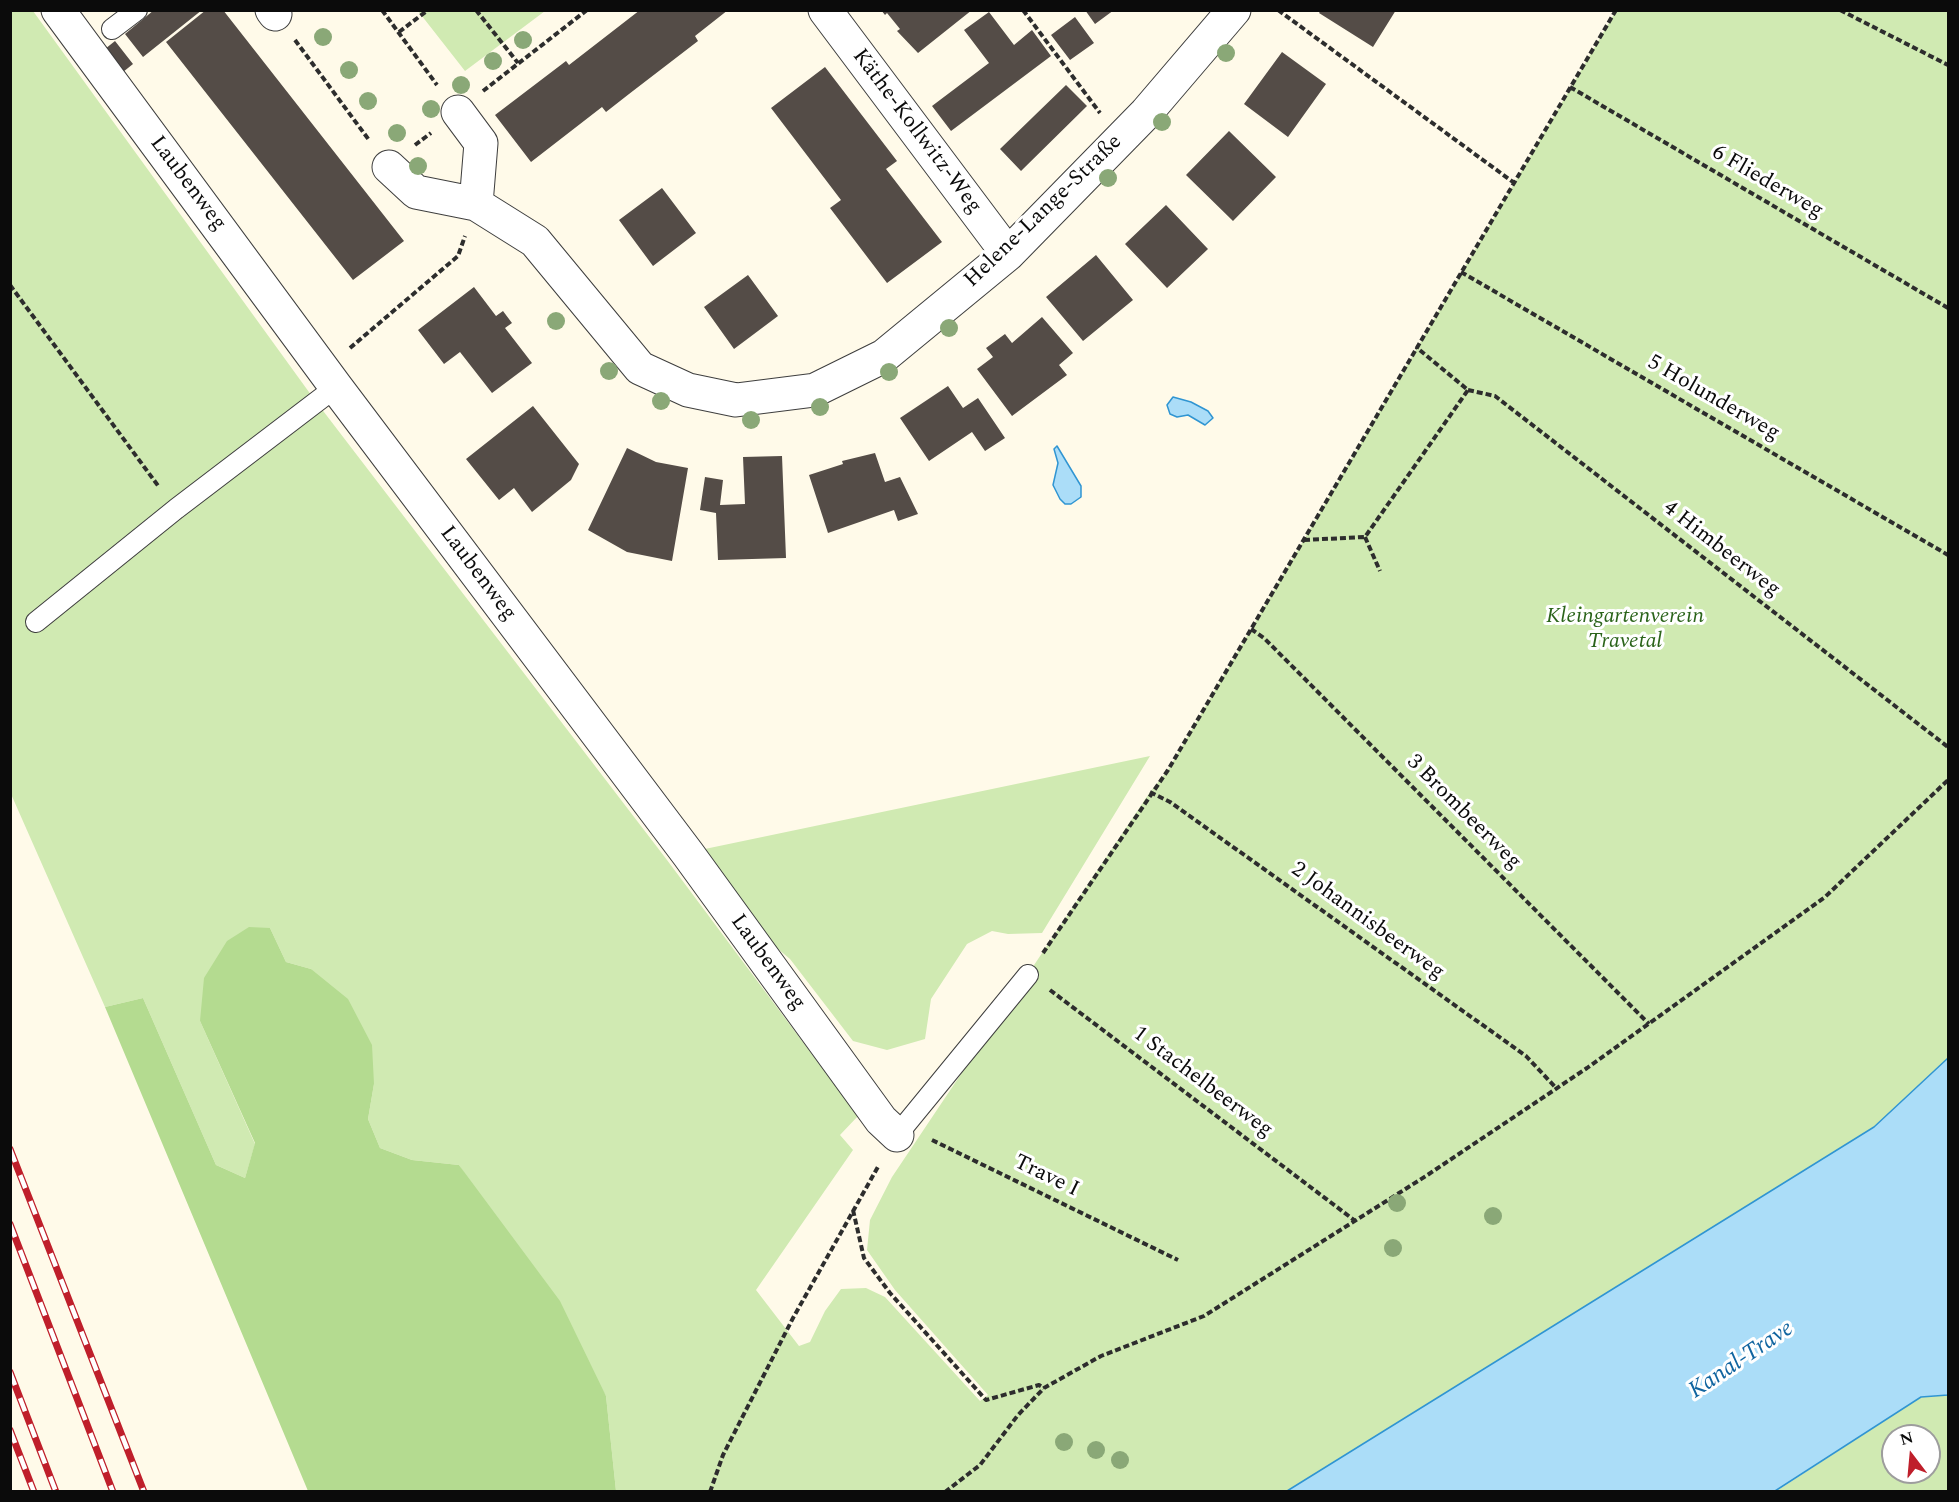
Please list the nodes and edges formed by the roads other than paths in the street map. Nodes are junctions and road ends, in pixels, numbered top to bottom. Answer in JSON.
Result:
{"nodes":[{"id":1,"x":58,"y":10,"type":"edge"},
{"id":2,"x":136,"y":10,"type":"edge"},
{"id":3,"x":825,"y":10,"type":"edge"},
{"id":4,"x":1234,"y":10,"type":"edge"},
{"id":5,"x":112,"y":29,"type":"dead end"},
{"id":6,"x":458,"y":112,"type":"road end"},
{"id":7,"x":388,"y":167,"type":"road end"},
{"id":8,"x":476,"y":204,"type":"junction"},
{"id":9,"x":1008,"y":254,"type":"junction"},
{"id":10,"x":330,"y":378,"type":"junction"},
{"id":11,"x":36,"y":622,"type":"dead end"},
{"id":12,"x":1028,"y":975,"type":"road end"},
{"id":13,"x":897,"y":1135,"type":"joint"}],
"edges":[{"from":1,"to":10,"type":"street","name":"Laubenweg"},
{"from":2,"to":5,"type":"lane"},
{"from":3,"to":9,"type":"street","name":"Käthe-Kollwitz-Weg"},
{"from":4,"to":9,"type":"street","name":"Helene-Lange-Straße"},
{"from":6,"to":8,"type":"street"},
{"from":7,"to":8,"type":"street","name":"Helene-Lange-Straße"},
{"from":8,"to":9,"type":"street","name":"Helene-Lange-Straße"},
{"from":10,"to":11,"type":"lane"},
{"from":10,"to":13,"type":"street","name":"Laubenweg"},
{"from":12,"to":13,"type":"lane"}]}
